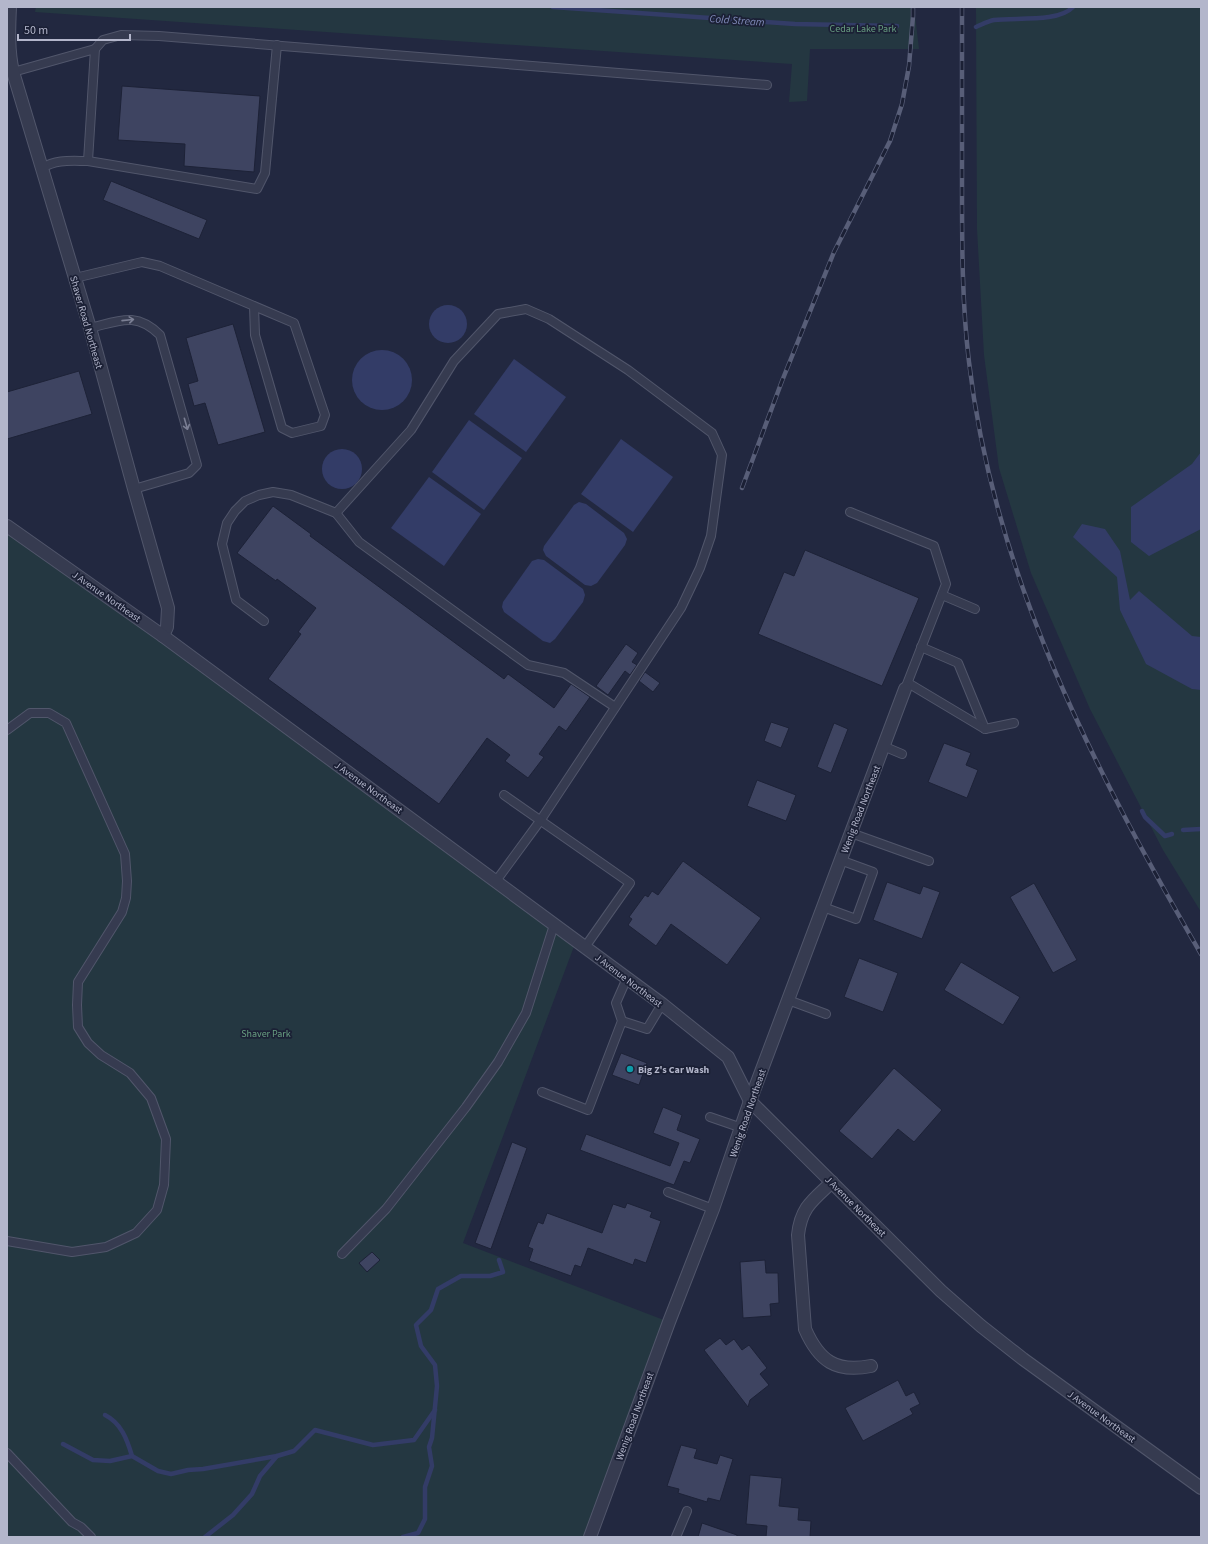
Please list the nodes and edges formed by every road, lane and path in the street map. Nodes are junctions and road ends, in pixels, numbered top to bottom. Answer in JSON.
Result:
{"nodes":[{"id":1,"x":10,"y":7,"type":"edge"},
{"id":2,"x":277,"y":45,"type":"junction"},
{"id":3,"x":95,"y":49,"type":"junction"},
{"id":4,"x":9,"y":59,"type":"edge"},
{"id":5,"x":13,"y":72,"type":"junction"},
{"id":6,"x":767,"y":85,"type":"dead end"},
{"id":7,"x":88,"y":161,"type":"junction"},
{"id":8,"x":42,"y":168,"type":"junction"},
{"id":9,"x":75,"y":278,"type":"junction"},
{"id":10,"x":254,"y":306,"type":"junction"},
{"id":11,"x":90,"y":328,"type":"junction"},
{"id":12,"x":134,"y":489,"type":"junction"},
{"id":13,"x":850,"y":512,"type":"dead end"},
{"id":14,"x":336,"y":513,"type":"junction"},
{"id":15,"x":7,"y":526,"type":"edge"},
{"id":16,"x":942,"y":595,"type":"junction"},
{"id":17,"x":975,"y":609,"type":"dead end"},
{"id":18,"x":264,"y":621,"type":"dead end"},
{"id":19,"x":163,"y":636,"type":"junction"},
{"id":20,"x":922,"y":647,"type":"junction"},
{"id":21,"x":906,"y":686,"type":"junction"},
{"id":22,"x":615,"y":708,"type":"junction"},
{"id":23,"x":1014,"y":723,"type":"dead end"},
{"id":24,"x":985,"y":729,"type":"junction"},
{"id":25,"x":7,"y":730,"type":"edge"},
{"id":26,"x":884,"y":746,"type":"junction"},
{"id":27,"x":902,"y":754,"type":"dead end"},
{"id":28,"x":504,"y":795,"type":"dead end"},
{"id":29,"x":540,"y":821,"type":"junction"},
{"id":30,"x":851,"y":832,"type":"junction"},
{"id":31,"x":840,"y":860,"type":"junction"},
{"id":32,"x":929,"y":861,"type":"dead end"},
{"id":33,"x":496,"y":881,"type":"junction"},
{"id":34,"x":823,"y":907,"type":"junction"},
{"id":35,"x":554,"y":924,"type":"junction"},
{"id":36,"x":585,"y":947,"type":"junction"},
{"id":37,"x":627,"y":978,"type":"junction"},
{"id":38,"x":788,"y":1000,"type":"junction"},
{"id":39,"x":662,"y":1004,"type":"junction"},
{"id":40,"x":826,"y":1014,"type":"dead end"},
{"id":41,"x":622,"y":1021,"type":"junction"},
{"id":42,"x":542,"y":1092,"type":"dead end"},
{"id":43,"x":750,"y":1101,"type":"junction"},
{"id":44,"x":710,"y":1117,"type":"dead end"},
{"id":45,"x":742,"y":1128,"type":"junction"},
{"id":46,"x":832,"y":1182,"type":"junction"},
{"id":47,"x":668,"y":1192,"type":"dead end"},
{"id":48,"x":713,"y":1209,"type":"junction"},
{"id":49,"x":7,"y":1241,"type":"edge"},
{"id":50,"x":342,"y":1254,"type":"dead end"},
{"id":51,"x":871,"y":1366,"type":"dead end"},
{"id":52,"x":7,"y":1453,"type":"edge"},
{"id":53,"x":1201,"y":1488,"type":"edge"},
{"id":54,"x":687,"y":1511,"type":"dead end"},
{"id":55,"x":91,"y":1537,"type":"edge"},
{"id":56,"x":590,"y":1537,"type":"edge"},
{"id":57,"x":676,"y":1537,"type":"edge"}],
"edges":[{"from":1,"to":4,"type":"street","name":"Shaver Road Northeast"},
{"from":2,"to":3,"type":"lane"},
{"from":2,"to":6,"type":"lane"},
{"from":2,"to":7,"type":"lane"},
{"from":3,"to":5,"type":"lane"},
{"from":3,"to":7,"type":"lane"},
{"from":4,"to":5,"type":"street","name":"Shaver Road Northeast"},
{"from":5,"to":8,"type":"street","name":"Shaver Road Northeast"},
{"from":7,"to":8,"type":"lane"},
{"from":8,"to":9,"type":"street","name":"Shaver Road Northeast"},
{"from":9,"to":10,"type":"lane"},
{"from":9,"to":11,"type":"street","name":"Shaver Road Northeast"},
{"from":10,"to":10,"type":"lane"},
{"from":11,"to":12,"type":"street","name":"Shaver Road Northeast"},
{"from":11,"to":12,"type":"lane","one_way":true},
{"from":12,"to":19,"type":"street","name":"Shaver Road Northeast"},
{"from":13,"to":16,"type":"lane"},
{"from":14,"to":18,"type":"lane"},
{"from":14,"to":22,"type":"lane"},
{"from":14,"to":22,"type":"lane"},
{"from":15,"to":19,"type":"street","name":"J Avenue Northeast"},
{"from":16,"to":17,"type":"lane"},
{"from":16,"to":20,"type":"lane"},
{"from":19,"to":33,"type":"street","name":"J Avenue Northeast"},
{"from":20,"to":21,"type":"lane"},
{"from":20,"to":24,"type":"lane"},
{"from":21,"to":24,"type":"lane"},
{"from":21,"to":26,"type":"street","name":"Wenig Road Northeast"},
{"from":22,"to":29,"type":"lane"},
{"from":23,"to":24,"type":"lane"},
{"from":25,"to":49,"type":"lane"},
{"from":26,"to":27,"type":"lane"},
{"from":26,"to":30,"type":"street","name":"Wenig Road Northeast"},
{"from":28,"to":29,"type":"lane"},
{"from":29,"to":33,"type":"lane"},
{"from":29,"to":36,"type":"lane"},
{"from":30,"to":31,"type":"street","name":"Wenig Road Northeast"},
{"from":30,"to":32,"type":"lane"},
{"from":31,"to":34,"type":"street","name":"Wenig Road Northeast"},
{"from":31,"to":34,"type":"lane"},
{"from":33,"to":35,"type":"street","name":"J Avenue Northeast"},
{"from":34,"to":38,"type":"street","name":"Wenig Road Northeast"},
{"from":35,"to":36,"type":"street","name":"J Avenue Northeast"},
{"from":35,"to":50,"type":"lane"},
{"from":36,"to":37,"type":"street","name":"J Avenue Northeast"},
{"from":37,"to":39,"type":"street","name":"J Avenue Northeast"},
{"from":37,"to":41,"type":"lane"},
{"from":38,"to":40,"type":"lane"},
{"from":38,"to":43,"type":"street","name":"Wenig Road Northeast"},
{"from":39,"to":41,"type":"lane"},
{"from":39,"to":43,"type":"street","name":"J Avenue Northeast"},
{"from":41,"to":42,"type":"lane"},
{"from":43,"to":45,"type":"street","name":"Wenig Road Northeast"},
{"from":43,"to":46,"type":"street","name":"J Avenue Northeast"},
{"from":44,"to":45,"type":"lane"},
{"from":45,"to":48,"type":"street","name":"Wenig Road Northeast"},
{"from":46,"to":51,"type":"street"},
{"from":46,"to":53,"type":"street","name":"J Avenue Northeast"},
{"from":47,"to":48,"type":"lane"},
{"from":48,"to":56,"type":"street","name":"Wenig Road Northeast"},
{"from":52,"to":55,"type":"lane"},
{"from":54,"to":57,"type":"lane"}]}
